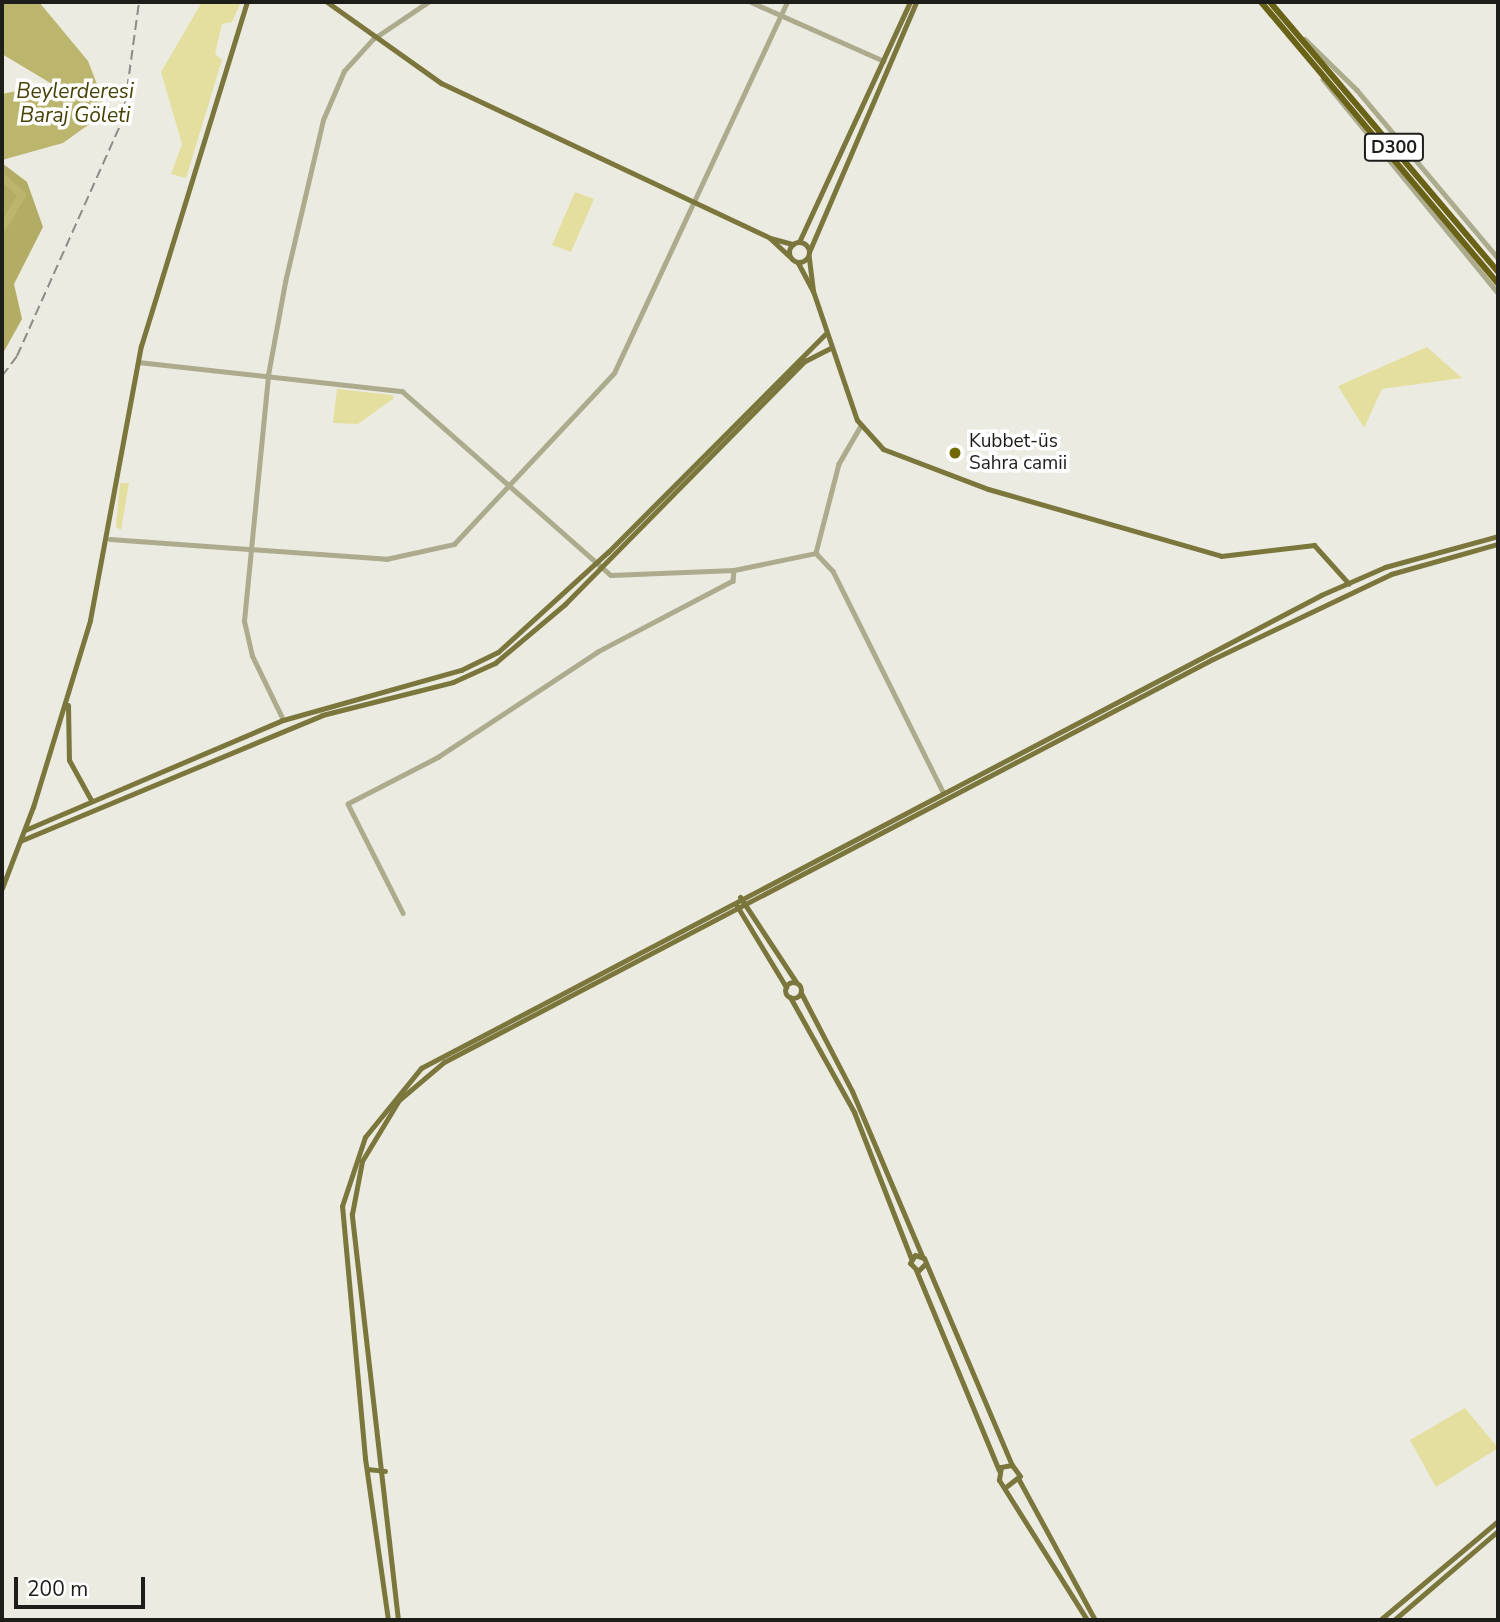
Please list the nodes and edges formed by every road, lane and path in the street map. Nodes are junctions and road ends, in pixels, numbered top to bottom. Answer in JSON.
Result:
{"nodes":[{"id":1,"x":247,"y":2,"type":"edge"},
{"id":2,"x":327,"y":2,"type":"edge"},
{"id":3,"x":428,"y":2,"type":"edge"},
{"id":4,"x":751,"y":2,"type":"edge"},
{"id":5,"x":787,"y":2,"type":"edge"},
{"id":6,"x":910,"y":2,"type":"edge"},
{"id":7,"x":916,"y":2,"type":"edge"},
{"id":8,"x":1261,"y":2,"type":"edge"},
{"id":9,"x":1270,"y":2,"type":"edge"},
{"id":10,"x":781,"y":16,"type":"junction"},
{"id":11,"x":1289,"y":24,"type":"junction"},
{"id":12,"x":373,"y":38,"type":"junction"},
{"id":13,"x":1312,"y":60,"type":"junction"},
{"id":14,"x":887,"y":62,"type":"junction"},
{"id":15,"x":698,"y":202,"type":"junction"},
{"id":16,"x":770,"y":238,"type":"junction"},
{"id":17,"x":796,"y":243,"type":"junction"},
{"id":18,"x":809,"y":254,"type":"junction"},
{"id":19,"x":789,"y":256,"type":"junction"},
{"id":20,"x":1498,"y":258,"type":"edge"},
{"id":21,"x":798,"y":263,"type":"junction"},
{"id":22,"x":1498,"y":272,"type":"edge"},
{"id":23,"x":1498,"y":283,"type":"edge"},
{"id":24,"x":813,"y":291,"type":"junction"},
{"id":25,"x":1498,"y":293,"type":"edge"},
{"id":26,"x":825,"y":334,"type":"junction"},
{"id":27,"x":830,"y":348,"type":"junction"},
{"id":28,"x":138,"y":362,"type":"junction"},
{"id":29,"x":268,"y":376,"type":"junction"},
{"id":30,"x":861,"y":426,"type":"junction"},
{"id":31,"x":510,"y":489,"type":"junction"},
{"id":32,"x":1498,"y":536,"type":"edge"},
{"id":33,"x":110,"y":538,"type":"junction"},
{"id":34,"x":1498,"y":544,"type":"edge"},
{"id":35,"x":248,"y":548,"type":"junction"},
{"id":36,"x":816,"y":553,"type":"junction"},
{"id":37,"x":594,"y":565,"type":"junction"},
{"id":38,"x":601,"y":569,"type":"junction"},
{"id":39,"x":734,"y":570,"type":"junction"},
{"id":40,"x":1348,"y":582,"type":"junction"},
{"id":41,"x":1352,"y":590,"type":"junction"},
{"id":42,"x":68,"y":695,"type":"junction"},
{"id":43,"x":284,"y":720,"type":"junction"},
{"id":44,"x":943,"y":792,"type":"junction"},
{"id":45,"x":91,"y":800,"type":"junction"},
{"id":46,"x":25,"y":830,"type":"junction"},
{"id":47,"x":20,"y":841,"type":"junction"},
{"id":48,"x":2,"y":888,"type":"edge"},
{"id":49,"x":737,"y":899,"type":"junction"},
{"id":50,"x":742,"y":907,"type":"junction"},
{"id":51,"x":403,"y":913,"type":"dead end"},
{"id":52,"x":796,"y":982,"type":"junction"},
{"id":53,"x":786,"y":987,"type":"junction"},
{"id":54,"x":801,"y":993,"type":"junction"},
{"id":55,"x":790,"y":997,"type":"junction"},
{"id":56,"x":922,"y":1256,"type":"junction"},
{"id":57,"x":911,"y":1258,"type":"junction"},
{"id":58,"x":925,"y":1264,"type":"junction"},
{"id":59,"x":916,"y":1270,"type":"junction"},
{"id":60,"x":1012,"y":1465,"type":"junction"},
{"id":61,"x":366,"y":1469,"type":"junction"},
{"id":62,"x":999,"y":1470,"type":"junction"},
{"id":63,"x":385,"y":1471,"type":"junction"},
{"id":64,"x":1019,"y":1480,"type":"junction"},
{"id":65,"x":1007,"y":1486,"type":"junction"},
{"id":66,"x":370,"y":1488,"type":"junction"},
{"id":67,"x":387,"y":1490,"type":"junction"},
{"id":68,"x":1498,"y":1521,"type":"edge"},
{"id":69,"x":1498,"y":1531,"type":"edge"},
{"id":70,"x":388,"y":1620,"type":"edge"},
{"id":71,"x":398,"y":1620,"type":"edge"},
{"id":72,"x":1087,"y":1620,"type":"edge"},
{"id":73,"x":1095,"y":1620,"type":"edge"},
{"id":74,"x":1380,"y":1620,"type":"edge"},
{"id":75,"x":1394,"y":1620,"type":"edge"}],
"edges":[{"from":1,"to":28,"type":"main road"},
{"from":2,"to":12,"type":"main road"},
{"from":3,"to":12,"type":"street"},
{"from":4,"to":10,"type":"street"},
{"from":5,"to":10,"type":"street"},
{"from":6,"to":14,"type":"main road"},
{"from":7,"to":14,"type":"main road"},
{"from":8,"to":13,"type":"highway","number":"D300"},
{"from":9,"to":11,"type":"highway","number":"D300"},
{"from":10,"to":14,"type":"street"},
{"from":10,"to":15,"type":"street"},
{"from":11,"to":20,"type":"street"},
{"from":11,"to":22,"type":"highway","number":"D300"},
{"from":12,"to":15,"type":"main road"},
{"from":12,"to":29,"type":"street"},
{"from":13,"to":23,"type":"highway","number":"D300"},
{"from":13,"to":25,"type":"street"},
{"from":14,"to":17,"type":"main road"},
{"from":14,"to":18,"type":"main road"},
{"from":15,"to":16,"type":"main road"},
{"from":15,"to":31,"type":"street"},
{"from":16,"to":17,"type":"main road"},
{"from":16,"to":19,"type":"main road"},
{"from":17,"to":18,"type":"main road"},
{"from":17,"to":19,"type":"main road"},
{"from":18,"to":21,"type":"main road"},
{"from":18,"to":24,"type":"main road"},
{"from":19,"to":21,"type":"main road"},
{"from":21,"to":24,"type":"main road"},
{"from":24,"to":26,"type":"main road"},
{"from":26,"to":27,"type":"main road"},
{"from":26,"to":37,"type":"main road"},
{"from":27,"to":30,"type":"main road"},
{"from":27,"to":38,"type":"main road"},
{"from":28,"to":29,"type":"street"},
{"from":28,"to":33,"type":"main road"},
{"from":29,"to":31,"type":"street"},
{"from":29,"to":35,"type":"street"},
{"from":30,"to":36,"type":"street"},
{"from":30,"to":40,"type":"main road"},
{"from":31,"to":35,"type":"street"},
{"from":31,"to":37,"type":"street"},
{"from":32,"to":40,"type":"main road"},
{"from":33,"to":35,"type":"street"},
{"from":33,"to":42,"type":"main road"},
{"from":34,"to":41,"type":"main road"},
{"from":35,"to":43,"type":"street"},
{"from":36,"to":39,"type":"street"},
{"from":36,"to":44,"type":"street"},
{"from":37,"to":38,"type":"street"},
{"from":37,"to":43,"type":"main road"},
{"from":38,"to":39,"type":"street"},
{"from":38,"to":47,"type":"main road"},
{"from":39,"to":51,"type":"street"},
{"from":40,"to":41,"type":"main road"},
{"from":40,"to":44,"type":"main road"},
{"from":41,"to":50,"type":"main road"},
{"from":42,"to":45,"type":"main road"},
{"from":42,"to":46,"type":"main road"},
{"from":43,"to":45,"type":"main road"},
{"from":44,"to":49,"type":"main road"},
{"from":45,"to":46,"type":"main road"},
{"from":46,"to":47,"type":"main road"},
{"from":47,"to":48,"type":"main road"},
{"from":49,"to":50,"type":"main road"},
{"from":49,"to":61,"type":"main road"},
{"from":50,"to":52,"type":"main road"},
{"from":50,"to":53,"type":"main road"},
{"from":50,"to":63,"type":"main road"},
{"from":52,"to":53,"type":"main road"},
{"from":52,"to":54,"type":"main road"},
{"from":53,"to":55,"type":"main road"},
{"from":54,"to":55,"type":"main road"},
{"from":54,"to":56,"type":"main road"},
{"from":55,"to":57,"type":"main road"},
{"from":56,"to":57,"type":"main road"},
{"from":56,"to":58,"type":"main road"},
{"from":57,"to":59,"type":"main road"},
{"from":58,"to":59,"type":"main road"},
{"from":58,"to":60,"type":"main road"},
{"from":59,"to":62,"type":"main road"},
{"from":60,"to":62,"type":"main road"},
{"from":60,"to":64,"type":"main road"},
{"from":61,"to":63,"type":"main road"},
{"from":61,"to":66,"type":"main road"},
{"from":62,"to":65,"type":"main road"},
{"from":63,"to":67,"type":"main road"},
{"from":64,"to":65,"type":"main road"},
{"from":64,"to":73,"type":"main road"},
{"from":65,"to":72,"type":"main road"},
{"from":66,"to":67,"type":"main road"},
{"from":66,"to":70,"type":"main road"},
{"from":67,"to":71,"type":"main road"},
{"from":68,"to":74,"type":"main road"},
{"from":69,"to":75,"type":"main road"}]}
